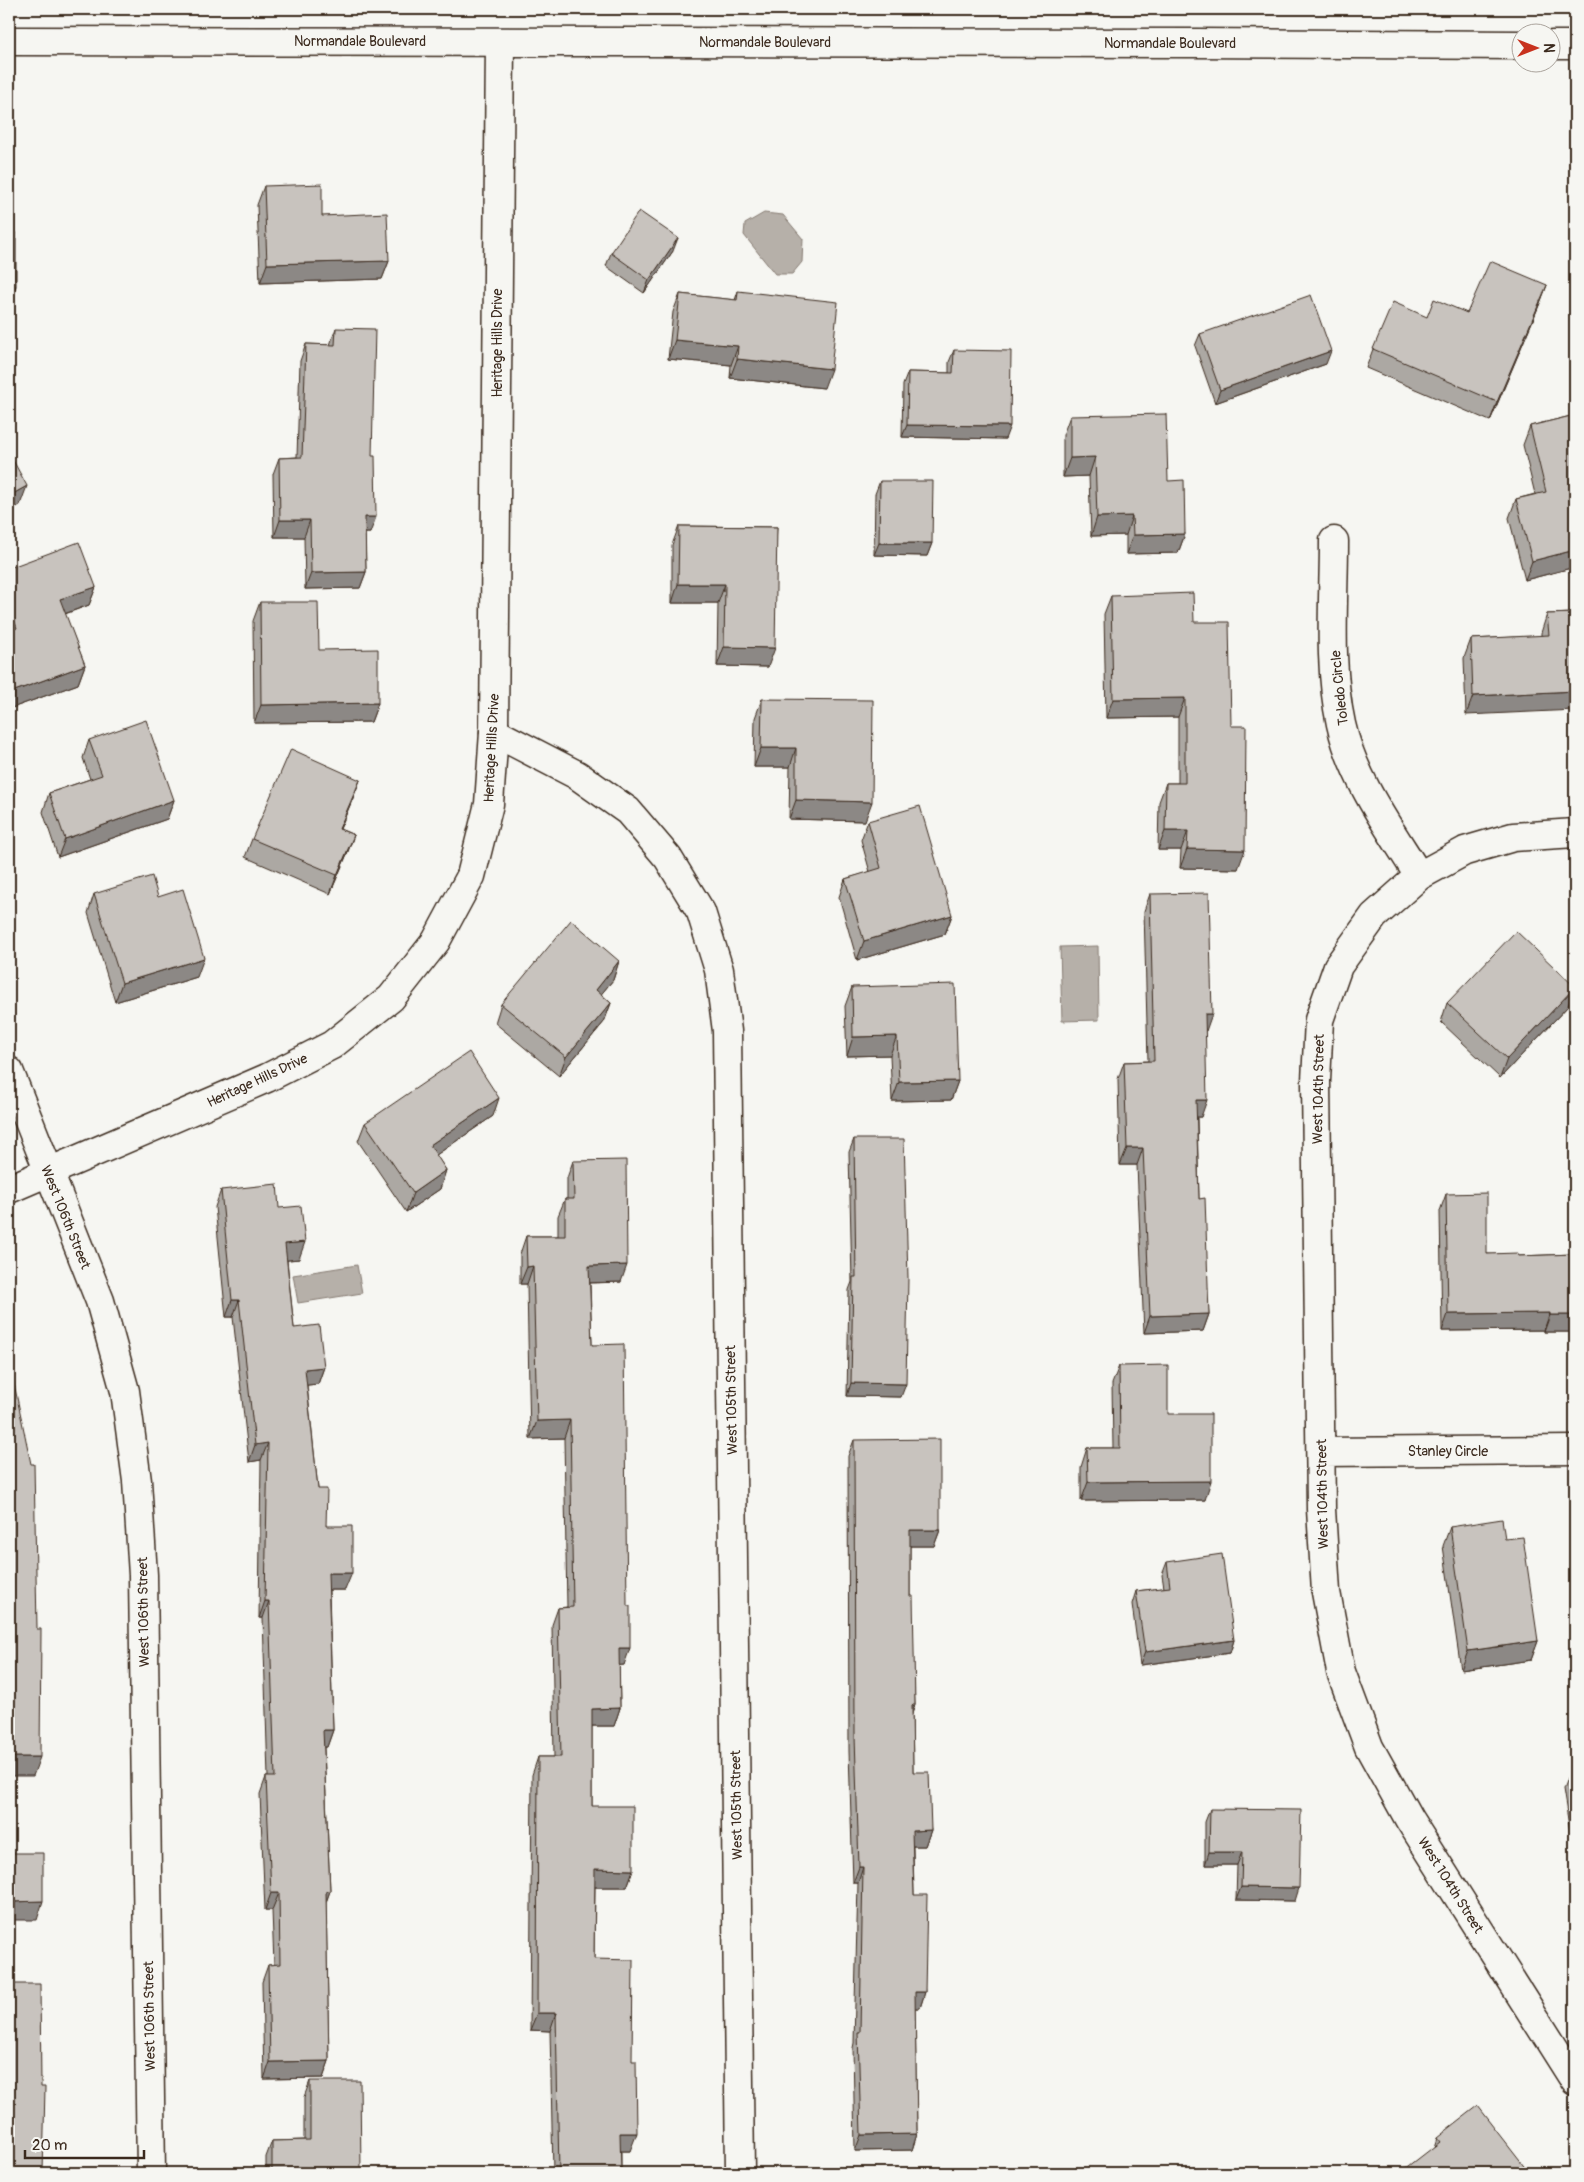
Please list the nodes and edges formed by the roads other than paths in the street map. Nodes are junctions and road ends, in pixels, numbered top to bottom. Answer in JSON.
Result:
{"nodes":[{"id":1,"x":9,"y":41,"type":"edge"},
{"id":2,"x":500,"y":42,"type":"junction"},
{"id":3,"x":1512,"y":45,"type":"edge"},
{"id":4,"x":1562,"y":45,"type":"edge"},
{"id":5,"x":1575,"y":45,"type":"edge"},
{"id":6,"x":1334,"y":541,"type":"dead end"},
{"id":7,"x":494,"y":732,"type":"junction"},
{"id":8,"x":1575,"y":833,"type":"edge"},
{"id":9,"x":1419,"y":876,"type":"junction"},
{"id":10,"x":9,"y":1072,"type":"edge"},
{"id":11,"x":48,"y":1172,"type":"junction"},
{"id":12,"x":9,"y":1189,"type":"edge"},
{"id":13,"x":1575,"y":1450,"type":"edge"},
{"id":14,"x":1320,"y":1452,"type":"junction"},
{"id":15,"x":1575,"y":2081,"type":"edge"},
{"id":16,"x":151,"y":2173,"type":"edge"},
{"id":17,"x":740,"y":2173,"type":"edge"}],
"edges":[{"from":1,"to":2,"type":"street","name":"Normandale Boulevard"},
{"from":2,"to":3,"type":"street","name":"Normandale Boulevard"},
{"from":2,"to":7,"type":"street","name":"Heritage Hills Drive"},
{"from":4,"to":5,"type":"street"},
{"from":6,"to":9,"type":"street","name":"Toledo Circle"},
{"from":7,"to":11,"type":"street","name":"Heritage Hills Drive"},
{"from":7,"to":17,"type":"street","name":"West 105th Street"},
{"from":8,"to":9,"type":"street","name":"West 104th Street"},
{"from":9,"to":14,"type":"street","name":"West 104th Street"},
{"from":10,"to":11,"type":"street","name":"West 106th Street"},
{"from":11,"to":12,"type":"street","name":"Heritage Hills Drive"},
{"from":11,"to":16,"type":"street","name":"West 106th Street"},
{"from":13,"to":14,"type":"street","name":"Stanley Circle"},
{"from":14,"to":15,"type":"street","name":"West 104th Street"}]}
